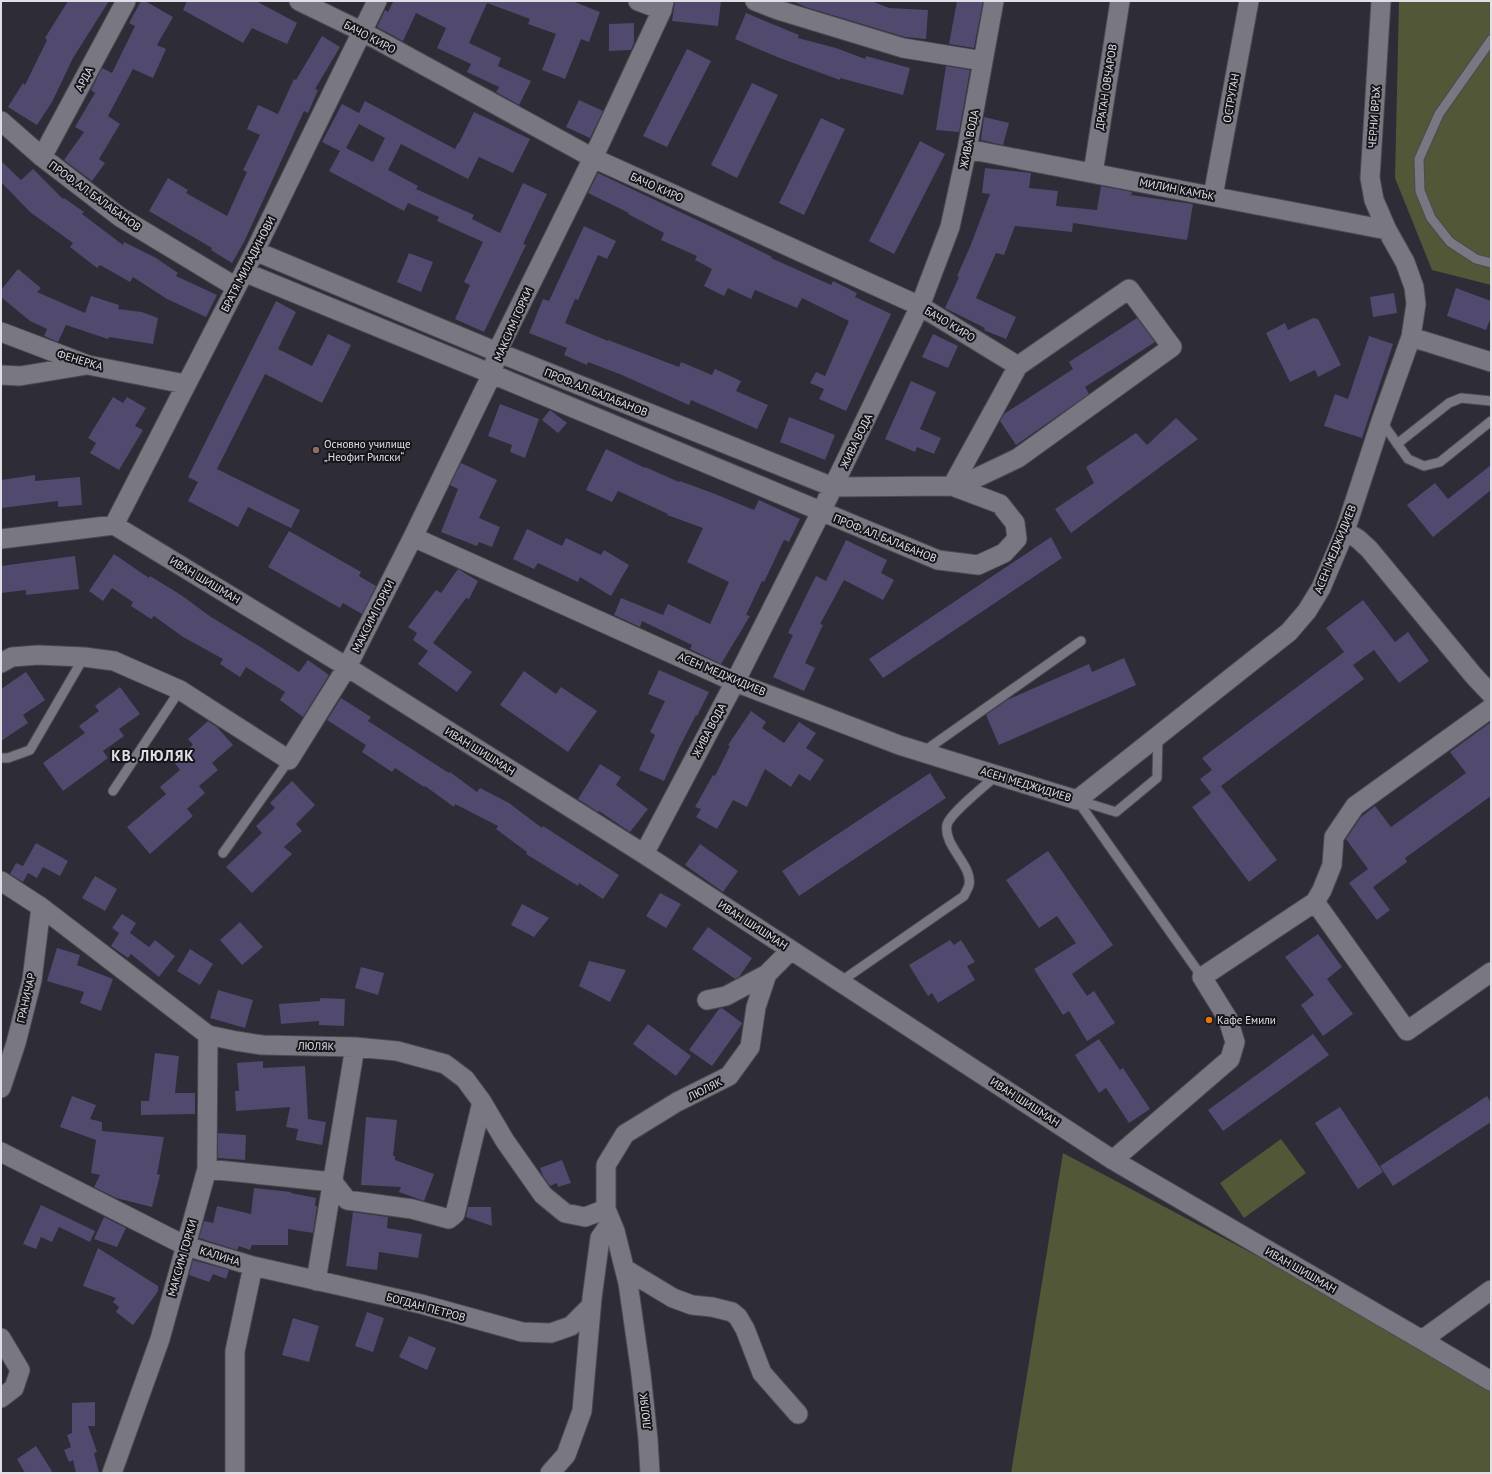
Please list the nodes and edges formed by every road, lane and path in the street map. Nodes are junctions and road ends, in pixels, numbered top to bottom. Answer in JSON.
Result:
{"nodes":[{"id":1,"x":126,"y":1,"type":"edge"},
{"id":2,"x":298,"y":1,"type":"edge"},
{"id":3,"x":377,"y":1,"type":"edge"},
{"id":4,"x":638,"y":1,"type":"edge"},
{"id":5,"x":755,"y":1,"type":"edge"},
{"id":6,"x":994,"y":1,"type":"edge"},
{"id":7,"x":1120,"y":1,"type":"edge"},
{"id":8,"x":1249,"y":1,"type":"edge"},
{"id":9,"x":1381,"y":1,"type":"edge"},
{"id":10,"x":663,"y":5,"type":"edge"},
{"id":11,"x":363,"y":32,"type":"junction"},
{"id":12,"x":1491,"y":40,"type":"edge"},
{"id":13,"x":983,"y":61,"type":"junction"},
{"id":14,"x":1,"y":121,"type":"edge"},
{"id":15,"x":967,"y":149,"type":"junction"},
{"id":16,"x":42,"y":157,"type":"junction"},
{"id":17,"x":593,"y":158,"type":"junction"},
{"id":18,"x":1093,"y":173,"type":"junction"},
{"id":19,"x":1213,"y":196,"type":"junction"},
{"id":20,"x":1387,"y":230,"type":"junction"},
{"id":21,"x":255,"y":251,"type":"junction"},
{"id":22,"x":1491,"y":264,"type":"edge"},
{"id":23,"x":240,"y":280,"type":"junction"},
{"id":24,"x":920,"y":306,"type":"junction"},
{"id":25,"x":1,"y":332,"type":"edge"},
{"id":26,"x":1411,"y":337,"type":"junction"},
{"id":27,"x":497,"y":352,"type":"junction"},
{"id":28,"x":1491,"y":362,"type":"edge"},
{"id":29,"x":88,"y":365,"type":"junction"},
{"id":30,"x":1018,"y":366,"type":"junction"},
{"id":31,"x":492,"y":374,"type":"junction"},
{"id":32,"x":1,"y":375,"type":"edge"},
{"id":33,"x":185,"y":384,"type":"junction"},
{"id":34,"x":1491,"y":401,"type":"edge"},
{"id":35,"x":1381,"y":421,"type":"junction"},
{"id":36,"x":1491,"y":421,"type":"edge"},
{"id":37,"x":1397,"y":444,"type":"junction"},
{"id":38,"x":952,"y":486,"type":"junction"},
{"id":39,"x":833,"y":487,"type":"junction"},
{"id":40,"x":821,"y":512,"type":"junction"},
{"id":41,"x":114,"y":525,"type":"junction"},
{"id":42,"x":1345,"y":531,"type":"junction"},
{"id":43,"x":413,"y":537,"type":"junction"},
{"id":44,"x":1,"y":539,"type":"edge"},
{"id":45,"x":1081,"y":641,"type":"dead end"},
{"id":46,"x":84,"y":657,"type":"junction"},
{"id":47,"x":1,"y":663,"type":"edge"},
{"id":48,"x":347,"y":667,"type":"junction"},
{"id":49,"x":735,"y":682,"type":"junction"},
{"id":50,"x":180,"y":690,"type":"junction"},
{"id":51,"x":1491,"y":694,"type":"edge"},
{"id":52,"x":1491,"y":708,"type":"edge"},
{"id":53,"x":1158,"y":736,"type":"junction"},
{"id":54,"x":923,"y":752,"type":"junction"},
{"id":55,"x":1,"y":758,"type":"edge"},
{"id":56,"x":289,"y":760,"type":"junction"},
{"id":57,"x":997,"y":775,"type":"junction"},
{"id":58,"x":113,"y":791,"type":"dead end"},
{"id":59,"x":1077,"y":800,"type":"junction"},
{"id":60,"x":223,"y":853,"type":"dead end"},
{"id":61,"x":644,"y":854,"type":"junction"},
{"id":62,"x":1,"y":881,"type":"edge"},
{"id":63,"x":1316,"y":902,"type":"junction"},
{"id":64,"x":41,"y":907,"type":"junction"},
{"id":65,"x":790,"y":950,"type":"junction"},
{"id":66,"x":1491,"y":972,"type":"edge"},
{"id":67,"x":767,"y":974,"type":"junction"},
{"id":68,"x":1202,"y":977,"type":"junction"},
{"id":69,"x":840,"y":982,"type":"junction"},
{"id":70,"x":707,"y":1000,"type":"dead end"},
{"id":71,"x":208,"y":1035,"type":"junction"},
{"id":72,"x":355,"y":1047,"type":"junction"},
{"id":73,"x":1,"y":1088,"type":"edge"},
{"id":74,"x":482,"y":1102,"type":"junction"},
{"id":75,"x":1,"y":1152,"type":"edge"},
{"id":76,"x":1113,"y":1160,"type":"junction"},
{"id":77,"x":207,"y":1169,"type":"junction"},
{"id":78,"x":333,"y":1182,"type":"junction"},
{"id":79,"x":609,"y":1216,"type":"junction"},
{"id":80,"x":186,"y":1246,"type":"junction"},
{"id":81,"x":253,"y":1266,"type":"junction"},
{"id":82,"x":625,"y":1269,"type":"junction"},
{"id":83,"x":316,"y":1281,"type":"junction"},
{"id":84,"x":1491,"y":1290,"type":"edge"},
{"id":85,"x":591,"y":1306,"type":"junction"},
{"id":86,"x":1,"y":1338,"type":"edge"},
{"id":87,"x":1422,"y":1340,"type":"junction"},
{"id":88,"x":1491,"y":1381,"type":"edge"},
{"id":89,"x":1,"y":1398,"type":"edge"},
{"id":90,"x":798,"y":1414,"type":"dead end"},
{"id":91,"x":112,"y":1473,"type":"edge"},
{"id":92,"x":235,"y":1473,"type":"edge"},
{"id":93,"x":550,"y":1473,"type":"edge"},
{"id":94,"x":650,"y":1473,"type":"edge"}],
"edges":[{"from":1,"to":16,"type":"street","name":"АРДА"},
{"from":2,"to":11,"type":"street","name":"БАЧО КИРО"},
{"from":3,"to":11,"type":"street","name":"БРАТЯ МИЛАДИНОВИ"},
{"from":4,"to":10,"type":"street"},
{"from":5,"to":13,"type":"street"},
{"from":6,"to":13,"type":"street","name":"ЖИВА ВОДА"},
{"from":7,"to":18,"type":"street","name":"ДРАГАН ОВЧАРОВ"},
{"from":8,"to":19,"type":"street","name":"ОСТРУГАН"},
{"from":9,"to":20,"type":"street","name":"ЧЕРНИ ВРЪХ"},
{"from":10,"to":17,"type":"street","name":"МАКСИМ ГОРКИ"},
{"from":11,"to":17,"type":"street","name":"БАЧО КИРО"},
{"from":11,"to":21,"type":"street","name":"БРАТЯ МИЛАДИНОВИ"},
{"from":12,"to":22,"type":"lane"},
{"from":13,"to":15,"type":"street","name":"ЖИВА ВОДА"},
{"from":14,"to":16,"type":"street","name":"ПРОФ. АЛ. БАЛАБАНОВ"},
{"from":15,"to":18,"type":"street","name":"МИЛИН КАМЪК"},
{"from":15,"to":24,"type":"street","name":"ЖИВА ВОДА"},
{"from":16,"to":23,"type":"street","name":"ПРОФ. АЛ. БАЛАБАНОВ"},
{"from":17,"to":24,"type":"street","name":"БАЧО КИРО"},
{"from":17,"to":27,"type":"street","name":"МАКСИМ ГОРКИ"},
{"from":18,"to":19,"type":"street","name":"МИЛИН КАМЪК"},
{"from":19,"to":20,"type":"street","name":"МИЛИН КАМЪК"},
{"from":20,"to":26,"type":"street","name":"АСЕН МЕДЖИДИЕВ"},
{"from":21,"to":23,"type":"street","name":"БРАТЯ МИЛАДИНОВИ"},
{"from":21,"to":27,"type":"street","name":"ПРОФ. АЛ. БАЛАБАНОВ"},
{"from":23,"to":31,"type":"street","name":"ПРОФ. АЛ. БАЛАБАНОВ"},
{"from":23,"to":33,"type":"street","name":"БРАТЯ МИЛАДИНОВИ"},
{"from":24,"to":30,"type":"street","name":"БАЧО КИРО"},
{"from":24,"to":39,"type":"street","name":"ЖИВА ВОДА"},
{"from":25,"to":29,"type":"street","name":"ФЕНЕРКА"},
{"from":26,"to":28,"type":"street"},
{"from":26,"to":35,"type":"street","name":"АСЕН МЕДЖИДИЕВ"},
{"from":27,"to":31,"type":"street","name":"МАКСИМ ГОРКИ"},
{"from":27,"to":39,"type":"street","name":"ПРОФ. АЛ. БАЛАБАНОВ"},
{"from":29,"to":32,"type":"street"},
{"from":29,"to":33,"type":"street","name":"ФЕНЕРКА"},
{"from":30,"to":38,"type":"street"},
{"from":30,"to":38,"type":"street"},
{"from":31,"to":40,"type":"street","name":"ПРОФ. АЛ. БАЛАБАНОВ"},
{"from":31,"to":43,"type":"street","name":"МАКСИМ ГОРКИ"},
{"from":33,"to":41,"type":"street","name":"БРАТЯ МИЛАДИНОВИ"},
{"from":34,"to":37,"type":"lane"},
{"from":35,"to":37,"type":"lane"},
{"from":35,"to":42,"type":"street","name":"АСЕН МЕДЖИДИЕВ"},
{"from":36,"to":37,"type":"lane"},
{"from":38,"to":39,"type":"street","name":"ПРОФ. АЛ. БАЛАБАНОВ"},
{"from":38,"to":40,"type":"street","name":"ПРОФ. АЛ. БАЛАБАНОВ"},
{"from":39,"to":40,"type":"street","name":"ЖИВА ВОДА"},
{"from":40,"to":49,"type":"street","name":"ЖИВА ВОДА"},
{"from":41,"to":44,"type":"street"},
{"from":41,"to":48,"type":"street","name":"ИВАН ШИШМАН"},
{"from":42,"to":51,"type":"street"},
{"from":42,"to":53,"type":"street","name":"АСЕН МЕДЖИДИЕВ"},
{"from":43,"to":48,"type":"street","name":"МАКСИМ ГОРКИ"},
{"from":43,"to":49,"type":"street","name":"АСЕН МЕДЖИДИЕВ"},
{"from":45,"to":54,"type":"lane"},
{"from":46,"to":47,"type":"street"},
{"from":46,"to":50,"type":"street"},
{"from":46,"to":55,"type":"lane"},
{"from":48,"to":56,"type":"street","name":"МАКСИМ ГОРКИ"},
{"from":48,"to":61,"type":"street","name":"ИВАН ШИШМАН"},
{"from":49,"to":54,"type":"street","name":"АСЕН МЕДЖИДИЕВ"},
{"from":49,"to":61,"type":"street","name":"ЖИВА ВОДА"},
{"from":50,"to":56,"type":"street"},
{"from":50,"to":58,"type":"lane"},
{"from":52,"to":63,"type":"street"},
{"from":53,"to":59,"type":"street","name":"АСЕН МЕДЖИДИЕВ"},
{"from":53,"to":59,"type":"lane"},
{"from":54,"to":57,"type":"street","name":"АСЕН МЕДЖИДИЕВ"},
{"from":56,"to":60,"type":"lane"},
{"from":57,"to":59,"type":"street","name":"АСЕН МЕДЖИДИЕВ"},
{"from":57,"to":69,"type":"lane"},
{"from":59,"to":68,"type":"lane"},
{"from":61,"to":65,"type":"street","name":"ИВАН ШИШМАН"},
{"from":62,"to":64,"type":"street","name":"ЛЮЛЯК"},
{"from":63,"to":66,"type":"street"},
{"from":63,"to":68,"type":"street"},
{"from":64,"to":71,"type":"street","name":"ЛЮЛЯК"},
{"from":64,"to":73,"type":"street","name":"ГРАНИЧАР"},
{"from":65,"to":67,"type":"street","name":"ЛЮЛЯК"},
{"from":65,"to":69,"type":"street","name":"ИВАН ШИШМАН"},
{"from":67,"to":70,"type":"street"},
{"from":67,"to":79,"type":"street","name":"ЛЮЛЯК"},
{"from":68,"to":76,"type":"street"},
{"from":69,"to":76,"type":"street","name":"ИВАН ШИШМАН"},
{"from":71,"to":72,"type":"street","name":"ЛЮЛЯК"},
{"from":71,"to":77,"type":"street","name":"МАКСИМ ГОРКИ"},
{"from":72,"to":74,"type":"street","name":"ЛЮЛЯК"},
{"from":72,"to":78,"type":"street"},
{"from":74,"to":78,"type":"street"},
{"from":74,"to":79,"type":"street","name":"ЛЮЛЯК"},
{"from":75,"to":80,"type":"street","name":"КАЛИНА"},
{"from":76,"to":87,"type":"street","name":"ИВАН ШИШМАН"},
{"from":77,"to":78,"type":"street"},
{"from":77,"to":80,"type":"street","name":"МАКСИМ ГОРКИ"},
{"from":78,"to":83,"type":"street"},
{"from":79,"to":82,"type":"street","name":"ЛЮЛЯК"},
{"from":79,"to":85,"type":"street"},
{"from":80,"to":81,"type":"street","name":"КАЛИНА"},
{"from":80,"to":91,"type":"street","name":"МАКСИМ ГОРКИ"},
{"from":81,"to":83,"type":"street","name":"БОГДАН ПЕТРОВ"},
{"from":81,"to":92,"type":"street","name":"КАЛИНА"},
{"from":82,"to":90,"type":"street"},
{"from":82,"to":94,"type":"street","name":"ЛЮЛЯК"},
{"from":83,"to":85,"type":"street","name":"БОГДАН ПЕТРОВ"},
{"from":84,"to":87,"type":"street"},
{"from":85,"to":93,"type":"street"},
{"from":86,"to":89,"type":"street"},
{"from":87,"to":88,"type":"street","name":"ИВАН ШИШМАН"}]}
